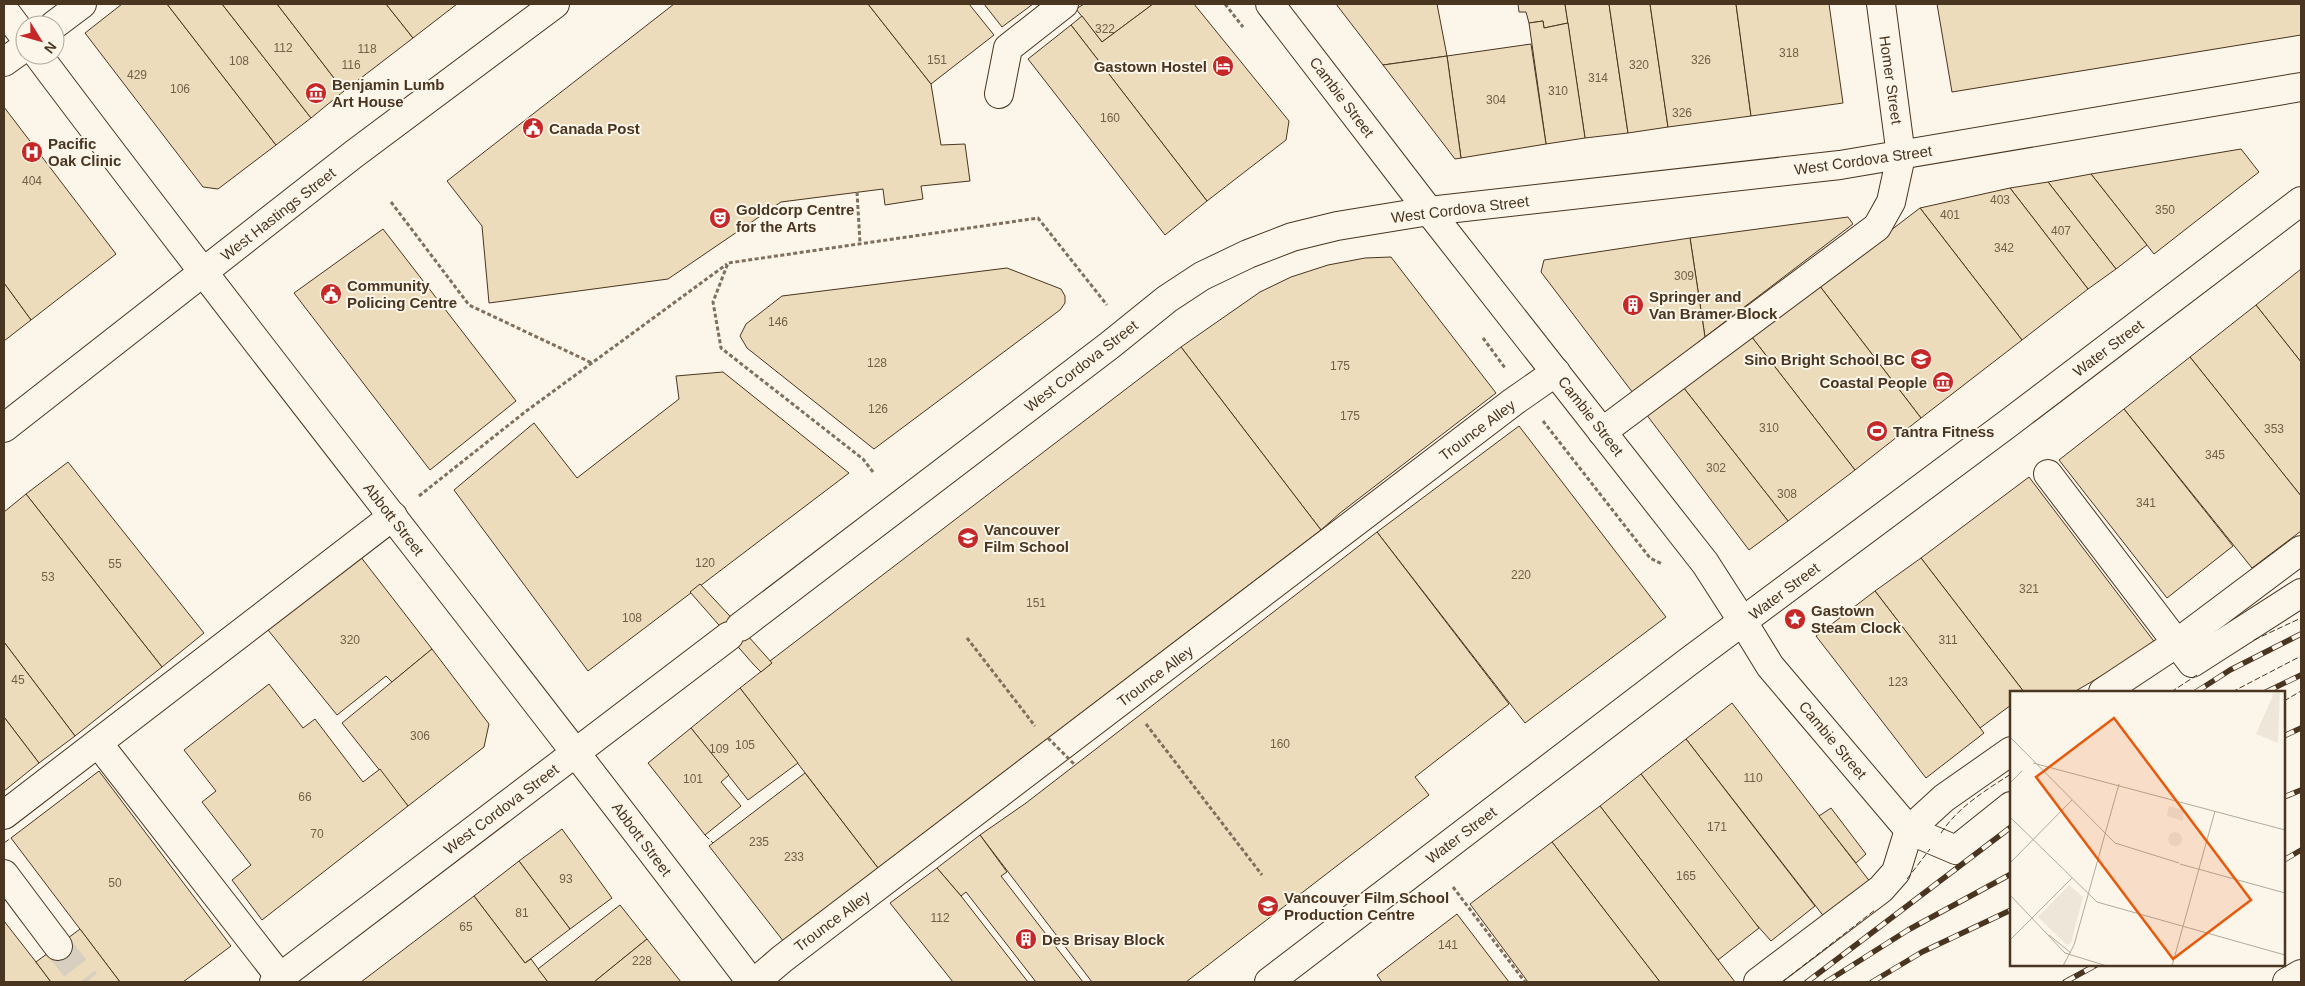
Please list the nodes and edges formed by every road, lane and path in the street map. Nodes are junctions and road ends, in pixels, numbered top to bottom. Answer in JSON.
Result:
{"nodes":[{"id":1,"x":82,"y":4,"type":"edge"},
{"id":2,"x":556,"y":4,"type":"edge"},
{"id":3,"x":1064,"y":4,"type":"edge"},
{"id":4,"x":1270,"y":4,"type":"edge"},
{"id":5,"x":1881,"y":4,"type":"edge"},
{"id":6,"x":4,"y":10,"type":"edge"},
{"id":7,"x":65,"y":17,"type":"edge"},
{"id":8,"x":15,"y":25,"type":"edge"},
{"id":9,"x":15,"y":54,"type":"edge"},
{"id":10,"x":4,"y":62,"type":"edge"},
{"id":11,"x":46,"y":65,"type":"edge"},
{"id":12,"x":2301,"y":86,"type":"edge"},
{"id":13,"x":999,"y":94,"type":"dead end"},
{"id":14,"x":1901,"y":156,"type":"junction"},
{"id":15,"x":857,"y":192,"type":"dead end"},
{"id":16,"x":2301,"y":201,"type":"edge"},
{"id":17,"x":391,"y":202,"type":"dead end"},
{"id":18,"x":1429,"y":211,"type":"junction"},
{"id":19,"x":860,"y":243,"type":"junction"},
{"id":20,"x":728,"y":263,"type":"junction"},
{"id":21,"x":203,"y":273,"type":"junction"},
{"id":22,"x":1128,"y":331,"type":"junction"},
{"id":23,"x":592,"y":363,"type":"junction"},
{"id":24,"x":1556,"y":372,"type":"junction"},
{"id":25,"x":1544,"y":422,"type":"dead end"},
{"id":26,"x":4,"y":428,"type":"edge"},
{"id":27,"x":1602,"y":432,"type":"junction"},
{"id":28,"x":872,"y":472,"type":"dead end"},
{"id":29,"x":2048,"y":474,"type":"dead end"},
{"id":30,"x":393,"y":516,"type":"junction"},
{"id":31,"x":2301,"y":550,"type":"edge"},
{"id":32,"x":1668,"y":566,"type":"dead end"},
{"id":33,"x":2301,"y":593,"type":"edge"},
{"id":34,"x":1743,"y":622,"type":"junction"},
{"id":35,"x":967,"y":638,"type":"dead end"},
{"id":36,"x":2177,"y":643,"type":"junction"},
{"id":37,"x":2105,"y":691,"type":"edge"},
{"id":38,"x":1036,"y":727,"type":"dead end"},
{"id":39,"x":1138,"y":729,"type":"dead end"},
{"id":40,"x":1042,"y":733,"type":"dead end"},
{"id":41,"x":98,"y":743,"type":"junction"},
{"id":42,"x":2010,"y":752,"type":"edge"},
{"id":43,"x":575,"y":753,"type":"junction"},
{"id":44,"x":1080,"y":770,"type":"dead end"},
{"id":45,"x":2010,"y":807,"type":"edge"},
{"id":46,"x":4,"y":815,"type":"edge"},
{"id":47,"x":1909,"y":830,"type":"junction"},
{"id":48,"x":4,"y":874,"type":"edge"},
{"id":49,"x":1262,"y":875,"type":"dead end"},
{"id":50,"x":1453,"y":887,"type":"dead end"},
{"id":51,"x":58,"y":946,"type":"tunnel mouth"},
{"id":52,"x":2301,"y":974,"type":"edge"},
{"id":53,"x":277,"y":980,"type":"edge"},
{"id":54,"x":751,"y":982,"type":"edge"},
{"id":55,"x":755,"y":982,"type":"edge"},
{"id":56,"x":1269,"y":982,"type":"edge"},
{"id":57,"x":1525,"y":982,"type":"edge"},
{"id":58,"x":1758,"y":982,"type":"edge"},
{"id":59,"x":2288,"y":982,"type":"edge"}],
"edges":[{"from":1,"to":7,"type":"main road"},
{"from":2,"to":21,"type":"main road","name":"West Hastings Street"},
{"from":3,"to":13,"type":"main road"},
{"from":4,"to":18,"type":"main road","name":"Cambie Street"},
{"from":5,"to":14,"type":"main road","name":"Homer Street"},
{"from":6,"to":8,"type":"main road"},
{"from":9,"to":10,"type":"main road"},
{"from":11,"to":21,"type":"main road","name":"Abbott Street"},
{"from":12,"to":14,"type":"main road","name":"West Cordova Street"},
{"from":14,"to":18,"type":"main road","name":"West Cordova Street"},
{"from":14,"to":27,"type":"main road","name":"Homer Street"},
{"from":15,"to":19,"type":"path"},
{"from":16,"to":34,"type":"main road","name":"Water Street"},
{"from":17,"to":23,"type":"path"},
{"from":18,"to":22,"type":"main road","name":"West Cordova Street"},
{"from":18,"to":24,"type":"main road","name":"Cambie Street"},
{"from":19,"to":20,"type":"path"},
{"from":19,"to":22,"type":"path"},
{"from":20,"to":23,"type":"path"},
{"from":20,"to":28,"type":"path"},
{"from":21,"to":26,"type":"main road","name":"West Hastings Street"},
{"from":21,"to":30,"type":"main road","name":"Abbott Street"},
{"from":22,"to":43,"type":"main road","name":"West Cordova Street"},
{"from":23,"to":30,"type":"path"},
{"from":24,"to":27,"type":"main road","name":"Cambie Street"},
{"from":24,"to":55,"type":"main road","name":"Trounce Alley"},
{"from":25,"to":32,"type":"path"},
{"from":27,"to":34,"type":"main road","name":"Cambie Street"},
{"from":29,"to":36,"type":"main road"},
{"from":30,"to":41,"type":"main road"},
{"from":30,"to":43,"type":"main road","name":"Abbott Street"},
{"from":31,"to":36,"type":"main road"},
{"from":33,"to":36,"type":"main road"},
{"from":34,"to":47,"type":"main road","name":"Cambie Street"},
{"from":34,"to":56,"type":"main road","name":"Water Street"},
{"from":35,"to":38,"type":"path"},
{"from":36,"to":37,"type":"main road"},
{"from":39,"to":49,"type":"path"},
{"from":40,"to":44,"type":"path","bridge":true},
{"from":41,"to":46,"type":"main road"},
{"from":41,"to":53,"type":"main road"},
{"from":42,"to":47,"type":"main road"},
{"from":43,"to":53,"type":"main road","name":"West Cordova Street"},
{"from":43,"to":54,"type":"main road","name":"Abbott Street"},
{"from":45,"to":47,"type":"main road"},
{"from":47,"to":58,"type":"main road"},
{"from":48,"to":51,"type":"main road"},
{"from":50,"to":57,"type":"path"},
{"from":52,"to":59,"type":"main road"}]}
